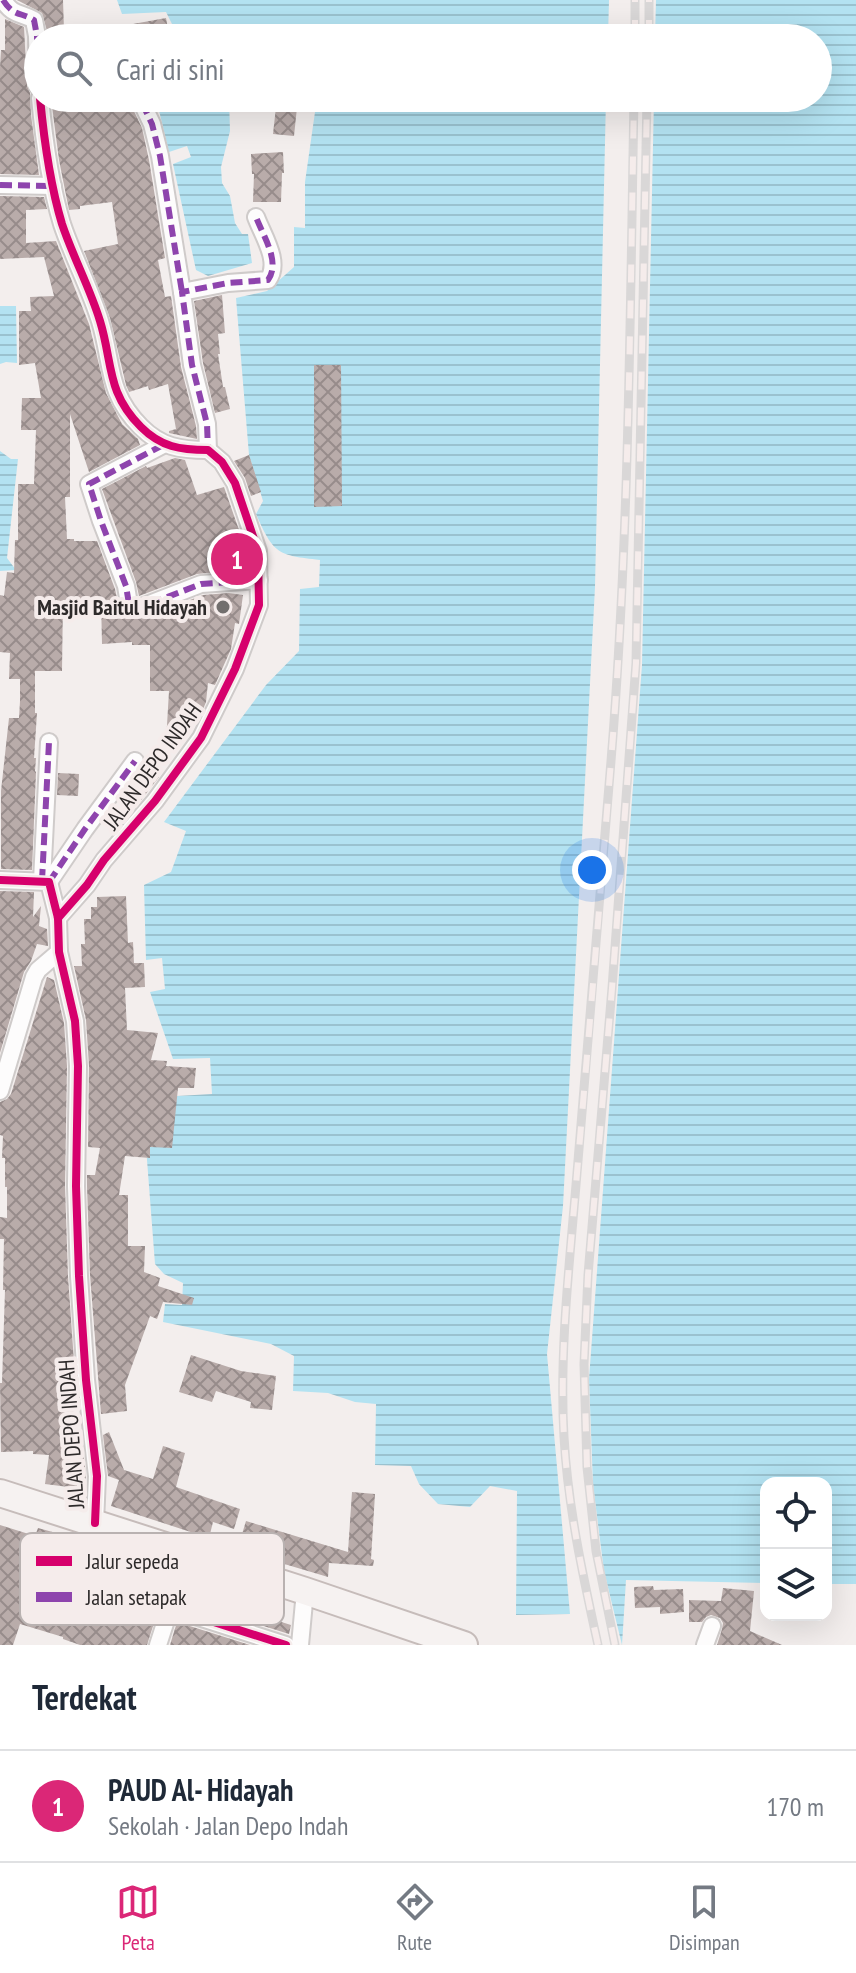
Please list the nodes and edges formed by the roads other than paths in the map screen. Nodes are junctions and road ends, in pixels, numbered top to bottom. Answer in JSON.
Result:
{"nodes":[{"id":1,"x":3,"y":0,"type":"edge"},
{"id":2,"x":35,"y":24,"type":"edge"},
{"id":3,"x":42,"y":112,"type":"edge"},
{"id":4,"x":146,"y":112,"type":"edge"},
{"id":5,"x":0,"y":185,"type":"edge"},
{"id":6,"x":53,"y":186,"type":"junction"},
{"id":7,"x":256,"y":217,"type":"dead end"},
{"id":8,"x":182,"y":292,"type":"junction"},
{"id":9,"x":163,"y":445,"type":"junction"},
{"id":10,"x":208,"y":450,"type":"junction"},
{"id":11,"x":259,"y":580,"type":"junction"},
{"id":12,"x":49,"y":742,"type":"dead end"},
{"id":13,"x":135,"y":761,"type":"dead end"},
{"id":14,"x":0,"y":880,"type":"edge"},
{"id":15,"x":46,"y":882,"type":"junction"},
{"id":16,"x":58,"y":918,"type":"junction"},
{"id":17,"x":59,"y":952,"type":"junction"},
{"id":18,"x":0,"y":1091,"type":"edge"},
{"id":19,"x":0,"y":1493,"type":"edge"},
{"id":20,"x":95,"y":1523,"type":"junction"},
{"id":21,"x":127,"y":1533,"type":"edge"},
{"id":22,"x":284,"y":1584,"type":"edge"},
{"id":23,"x":305,"y":1591,"type":"junction"},
{"id":24,"x":164,"y":1625,"type":"edge"},
{"id":25,"x":223,"y":1625,"type":"edge"},
{"id":26,"x":712,"y":1626,"type":"dead end"},
{"id":27,"x":158,"y":1645,"type":"edge"},
{"id":28,"x":286,"y":1645,"type":"edge"},
{"id":29,"x":300,"y":1645,"type":"edge"},
{"id":30,"x":464,"y":1645,"type":"edge"},
{"id":31,"x":705,"y":1645,"type":"edge"}],
"edges":[{"from":1,"to":2,"type":"street"},
{"from":3,"to":6,"type":"street"},
{"from":4,"to":8,"type":"street"},
{"from":5,"to":6,"type":"street"},
{"from":6,"to":9,"type":"street"},
{"from":7,"to":8,"type":"street"},
{"from":8,"to":10,"type":"street"},
{"from":9,"to":10,"type":"street"},
{"from":9,"to":11,"type":"street"},
{"from":10,"to":11,"type":"street","name":"JALAN DEPO INDAH"},
{"from":11,"to":16,"type":"street","name":"JALAN DEPO INDAH"},
{"from":12,"to":15,"type":"street"},
{"from":13,"to":15,"type":"street"},
{"from":14,"to":15,"type":"street"},
{"from":15,"to":16,"type":"street"},
{"from":16,"to":17,"type":"street","name":"JALAN DEPO INDAH"},
{"from":17,"to":18,"type":"street"},
{"from":17,"to":20,"type":"street","name":"JALAN DEPO INDAH"},
{"from":19,"to":20,"type":"main road"},
{"from":20,"to":21,"type":"main road"},
{"from":22,"to":23,"type":"main road"},
{"from":23,"to":29,"type":"street"},
{"from":23,"to":30,"type":"main road"},
{"from":24,"to":27,"type":"street"},
{"from":25,"to":28,"type":"street"},
{"from":26,"to":31,"type":"street"}]}
